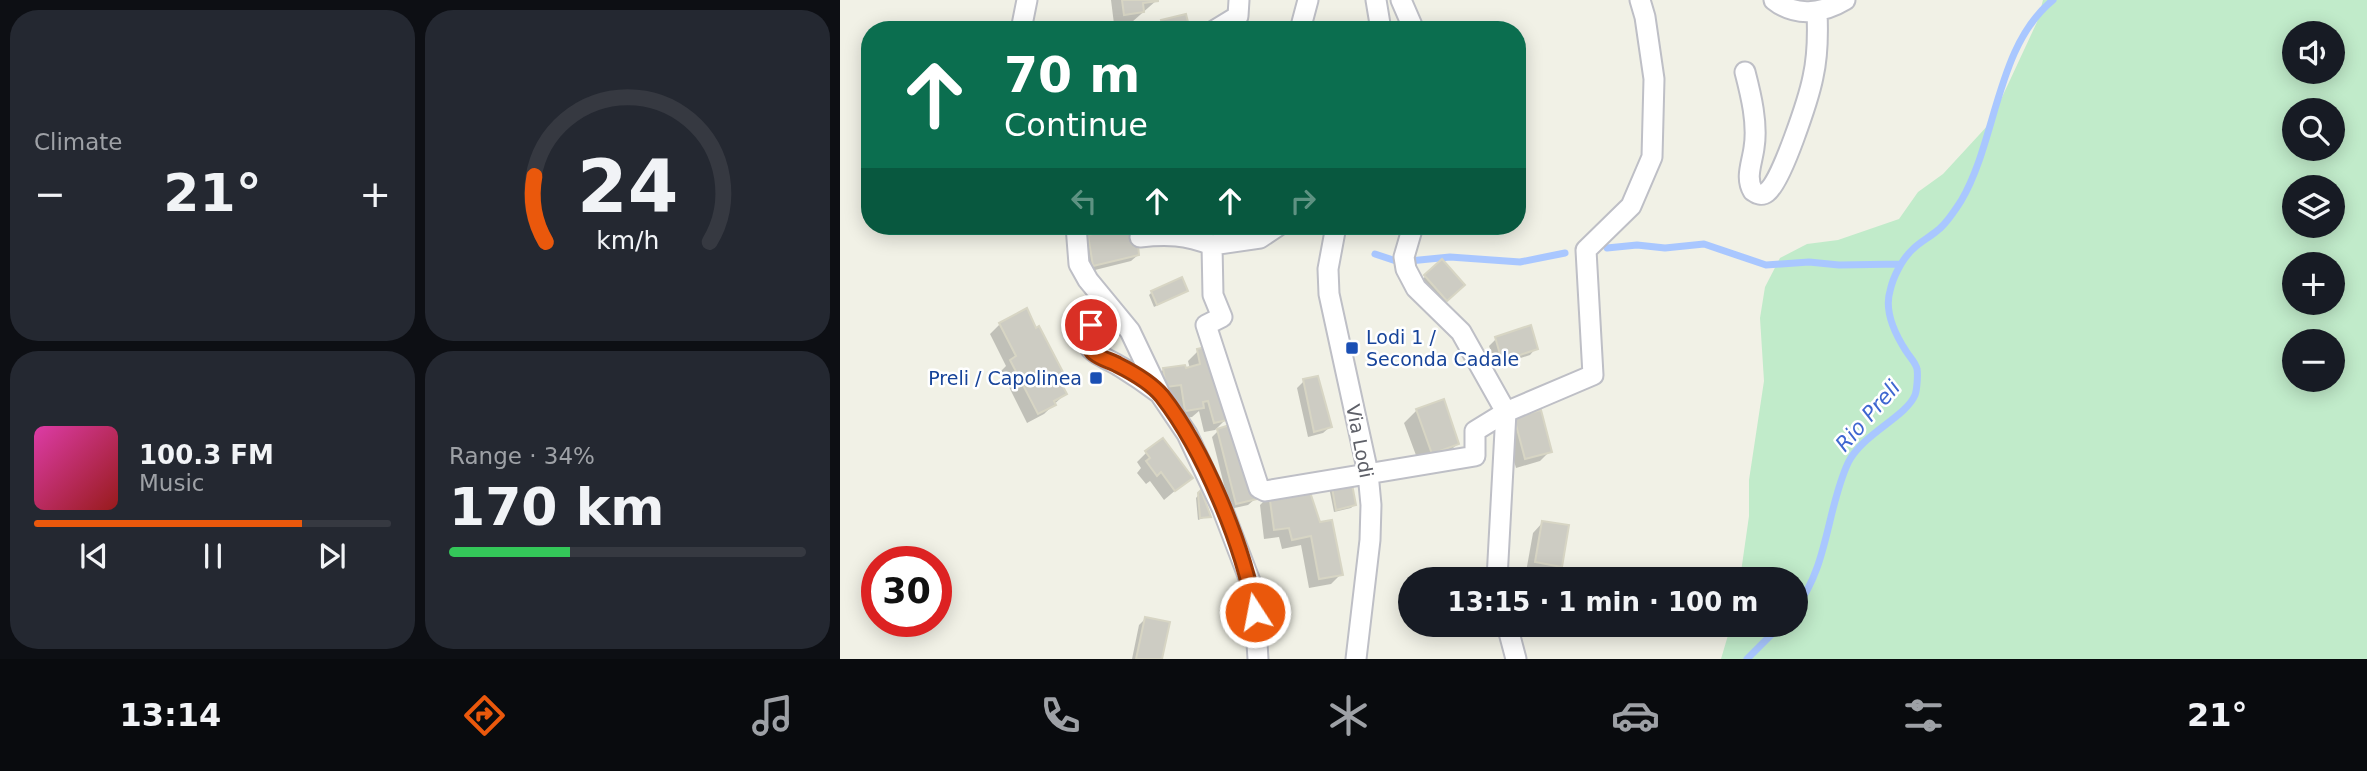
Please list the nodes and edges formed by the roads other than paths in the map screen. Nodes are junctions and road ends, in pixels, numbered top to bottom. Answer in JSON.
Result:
{"nodes":[{"id":1,"x":1027,"y":0,"type":"edge"},
{"id":2,"x":1239,"y":0,"type":"edge"},
{"id":3,"x":1308,"y":0,"type":"edge"},
{"id":4,"x":1376,"y":0,"type":"edge"},
{"id":5,"x":1401,"y":0,"type":"edge"},
{"id":6,"x":1640,"y":0,"type":"edge"},
{"id":7,"x":1774,"y":0,"type":"edge"},
{"id":8,"x":1845,"y":0,"type":"edge"},
{"id":9,"x":1817,"y":12,"type":"junction"},
{"id":10,"x":1023,"y":21,"type":"edge"},
{"id":11,"x":1230,"y":21,"type":"edge"},
{"id":12,"x":1302,"y":21,"type":"edge"},
{"id":13,"x":1380,"y":21,"type":"edge"},
{"id":14,"x":1410,"y":21,"type":"edge"},
{"id":15,"x":1745,"y":72,"type":"dead end"},
{"id":16,"x":1077,"y":235,"type":"edge"},
{"id":17,"x":1159,"y":235,"type":"edge"},
{"id":18,"x":1176,"y":235,"type":"edge"},
{"id":19,"x":1264,"y":235,"type":"edge"},
{"id":20,"x":1334,"y":235,"type":"edge"},
{"id":21,"x":1410,"y":235,"type":"edge"},
{"id":22,"x":1140,"y":237,"type":"dead end"},
{"id":23,"x":1212,"y":245,"type":"junction"},
{"id":24,"x":1118,"y":317,"type":"junction"},
{"id":25,"x":1160,"y":394,"type":"junction"},
{"id":26,"x":1506,"y":412,"type":"junction"},
{"id":27,"x":1368,"y":472,"type":"junction"},
{"id":28,"x":1498,"y":567,"type":"edge"},
{"id":29,"x":1510,"y":637,"type":"edge"},
{"id":30,"x":1258,"y":659,"type":"edge"},
{"id":31,"x":1356,"y":659,"type":"edge"},
{"id":32,"x":1516,"y":659,"type":"edge"}],
"edges":[{"from":1,"to":10,"type":"street"},
{"from":2,"to":11,"type":"street"},
{"from":3,"to":12,"type":"street"},
{"from":4,"to":13,"type":"street"},
{"from":5,"to":14,"type":"street"},
{"from":6,"to":26,"type":"street"},
{"from":7,"to":9,"type":"street"},
{"from":8,"to":9,"type":"street"},
{"from":9,"to":15,"type":"street"},
{"from":16,"to":24,"type":"street"},
{"from":17,"to":22,"type":"street"},
{"from":18,"to":23,"type":"street"},
{"from":19,"to":23,"type":"street"},
{"from":20,"to":27,"type":"street","name":"Via Lodi"},
{"from":21,"to":26,"type":"street"},
{"from":23,"to":27,"type":"street"},
{"from":24,"to":25,"type":"street"},
{"from":24,"to":25,"type":"street"},
{"from":25,"to":30,"type":"street"},
{"from":26,"to":27,"type":"street"},
{"from":26,"to":28,"type":"street"},
{"from":27,"to":31,"type":"street","name":"Via Lodi"},
{"from":29,"to":32,"type":"street"}]}
